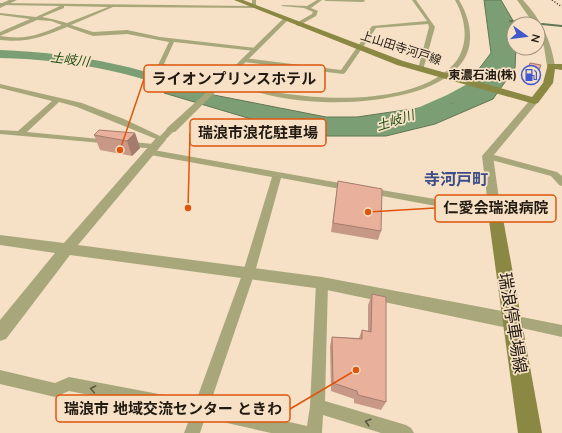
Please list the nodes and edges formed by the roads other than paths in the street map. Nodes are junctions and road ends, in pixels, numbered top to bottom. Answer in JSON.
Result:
{"nodes":[{"id":1,"x":14,"y":0,"type":"edge"},
{"id":2,"x":50,"y":0,"type":"edge"},
{"id":3,"x":126,"y":0,"type":"edge"},
{"id":4,"x":200,"y":0,"type":"edge"},
{"id":5,"x":237,"y":0,"type":"edge"},
{"id":6,"x":287,"y":0,"type":"edge"},
{"id":7,"x":320,"y":0,"type":"edge"},
{"id":8,"x":326,"y":0,"type":"edge"},
{"id":9,"x":414,"y":0,"type":"edge"},
{"id":10,"x":457,"y":0,"type":"edge"},
{"id":11,"x":520,"y":0,"type":"edge"},
{"id":12,"x":363,"y":1,"type":"edge"},
{"id":13,"x":254,"y":3,"type":"edge"},
{"id":14,"x":2,"y":5,"type":"edge"},
{"id":15,"x":40,"y":5,"type":"junction"},
{"id":16,"x":65,"y":5,"type":"junction"},
{"id":17,"x":83,"y":5,"type":"junction"},
{"id":18,"x":116,"y":5,"type":"junction"},
{"id":19,"x":196,"y":6,"type":"junction"},
{"id":20,"x":283,"y":6,"type":"junction"},
{"id":21,"x":307,"y":8,"type":"junction"},
{"id":22,"x":69,"y":11,"type":"dead end"},
{"id":23,"x":270,"y":13,"type":"junction"},
{"id":24,"x":0,"y":14,"type":"edge"},
{"id":25,"x":532,"y":16,"type":"edge"},
{"id":26,"x":56,"y":17,"type":"dead end"},
{"id":27,"x":37,"y":18,"type":"junction"},
{"id":28,"x":286,"y":19,"type":"junction"},
{"id":29,"x":49,"y":20,"type":"junction"},
{"id":30,"x":430,"y":22,"type":"junction"},
{"id":31,"x":298,"y":24,"type":"junction"},
{"id":32,"x":67,"y":25,"type":"junction"},
{"id":33,"x":0,"y":34,"type":"edge"},
{"id":34,"x":0,"y":38,"type":"edge"},
{"id":35,"x":172,"y":41,"type":"junction"},
{"id":36,"x":546,"y":43,"type":"edge"},
{"id":37,"x":359,"y":48,"type":"junction"},
{"id":38,"x":255,"y":49,"type":"junction"},
{"id":39,"x":244,"y":60,"type":"junction"},
{"id":40,"x":551,"y":66,"type":"junction"},
{"id":41,"x":562,"y":67,"type":"edge"},
{"id":42,"x":421,"y":69,"type":"junction"},
{"id":43,"x":446,"y":76,"type":"junction"},
{"id":44,"x":222,"y":82,"type":"junction"},
{"id":45,"x":0,"y":86,"type":"edge"},
{"id":46,"x":58,"y":99,"type":"junction"},
{"id":47,"x":534,"y":101,"type":"junction"},
{"id":48,"x":171,"y":130,"type":"joint"},
{"id":49,"x":0,"y":132,"type":"edge"},
{"id":50,"x":21,"y":133,"type":"junction"},
{"id":51,"x":154,"y":146,"type":"junction"},
{"id":52,"x":487,"y":156,"type":"junction"},
{"id":53,"x":276,"y":175,"type":"junction"},
{"id":54,"x":562,"y":183,"type":"edge"},
{"id":55,"x":495,"y":213,"type":"junction"},
{"id":56,"x":0,"y":240,"type":"edge"},
{"id":57,"x":66,"y":250,"type":"junction"},
{"id":58,"x":249,"y":272,"type":"junction"},
{"id":59,"x":322,"y":283,"type":"junction"},
{"id":60,"x":512,"y":321,"type":"junction"},
{"id":61,"x":562,"y":331,"type":"edge"},
{"id":62,"x":0,"y":333,"type":"edge"},
{"id":63,"x":0,"y":377,"type":"edge"},
{"id":64,"x":317,"y":406,"type":"junction"},
{"id":65,"x":200,"y":410,"type":"junction"},
{"id":66,"x":192,"y":433,"type":"edge"},
{"id":67,"x":305,"y":433,"type":"edge"},
{"id":68,"x":314,"y":433,"type":"edge"},
{"id":69,"x":406,"y":433,"type":"edge"},
{"id":70,"x":530,"y":433,"type":"edge"}],
"edges":[{"from":1,"to":14,"type":"street"},
{"from":2,"to":15,"type":"street"},
{"from":3,"to":18,"type":"street"},
{"from":4,"to":19,"type":"street"},
{"from":5,"to":13,"type":"main road","name":"上山田寺河戸線"},
{"from":6,"to":20,"type":"street"},
{"from":7,"to":21,"type":"street"},
{"from":8,"to":12,"type":"street"},
{"from":9,"to":30,"type":"street"},
{"from":10,"to":43,"type":"street"},
{"from":11,"to":25,"type":"street"},
{"from":13,"to":19,"type":"street"},
{"from":13,"to":23,"type":"main road","name":"上山田寺河戸線"},
{"from":14,"to":15,"type":"street"},
{"from":15,"to":16,"type":"street"},
{"from":16,"to":17,"type":"street"},
{"from":16,"to":27,"type":"street"},
{"from":17,"to":18,"type":"street"},
{"from":17,"to":22,"type":"street"},
{"from":18,"to":19,"type":"street"},
{"from":18,"to":32,"type":"street"},
{"from":20,"to":21,"type":"street"},
{"from":20,"to":23,"type":"street"},
{"from":21,"to":31,"type":"street"},
{"from":23,"to":28,"type":"main road","name":"上山田寺河戸線"},
{"from":24,"to":27,"type":"street"},
{"from":26,"to":29,"type":"street"},
{"from":27,"to":29,"type":"street"},
{"from":27,"to":33,"type":"street"},
{"from":28,"to":31,"type":"main road","name":"上山田寺河戸線"},
{"from":28,"to":38,"type":"street"},
{"from":29,"to":32,"type":"street"},
{"from":30,"to":37,"type":"street"},
{"from":30,"to":42,"type":"street"},
{"from":31,"to":37,"type":"main road","name":"上山田寺河戸線"},
{"from":32,"to":34,"type":"street"},
{"from":32,"to":35,"type":"street"},
{"from":35,"to":38,"type":"street"},
{"from":35,"to":44,"type":"street"},
{"from":36,"to":40,"type":"street"},
{"from":37,"to":39,"type":"street"},
{"from":37,"to":42,"type":"main road","name":"上山田寺河戸線"},
{"from":38,"to":39,"type":"street"},
{"from":39,"to":44,"type":"street"},
{"from":40,"to":41,"type":"main road"},
{"from":40,"to":47,"type":"main road"},
{"from":42,"to":43,"type":"main road","name":"上山田寺河戸線"},
{"from":43,"to":44,"type":"street"},
{"from":43,"to":47,"type":"main road","name":"上山田寺河戸線"},
{"from":44,"to":48,"type":"street"},
{"from":45,"to":46,"type":"street"},
{"from":46,"to":50,"type":"street"},
{"from":46,"to":51,"type":"street"},
{"from":47,"to":52,"type":"street"},
{"from":48,"to":51,"type":"street"},
{"from":49,"to":50,"type":"street"},
{"from":50,"to":51,"type":"street"},
{"from":51,"to":53,"type":"street"},
{"from":51,"to":57,"type":"street"},
{"from":52,"to":54,"type":"street"},
{"from":52,"to":55,"type":"street"},
{"from":53,"to":55,"type":"street"},
{"from":53,"to":58,"type":"street"},
{"from":55,"to":60,"type":"main road","name":"瑞浪停車場線"},
{"from":56,"to":57,"type":"street"},
{"from":57,"to":58,"type":"street"},
{"from":57,"to":62,"type":"street"},
{"from":58,"to":59,"type":"street"},
{"from":58,"to":65,"type":"street"},
{"from":59,"to":60,"type":"street"},
{"from":59,"to":64,"type":"street"},
{"from":60,"to":61,"type":"street"},
{"from":60,"to":70,"type":"main road","name":"瑞浪停車場線"},
{"from":65,"to":63,"type":"street","one_way":true},
{"from":64,"to":68,"type":"street"},
{"from":69,"to":64,"type":"street","one_way":true},
{"from":65,"to":66,"type":"street"},
{"from":65,"to":67,"type":"street"}]}
